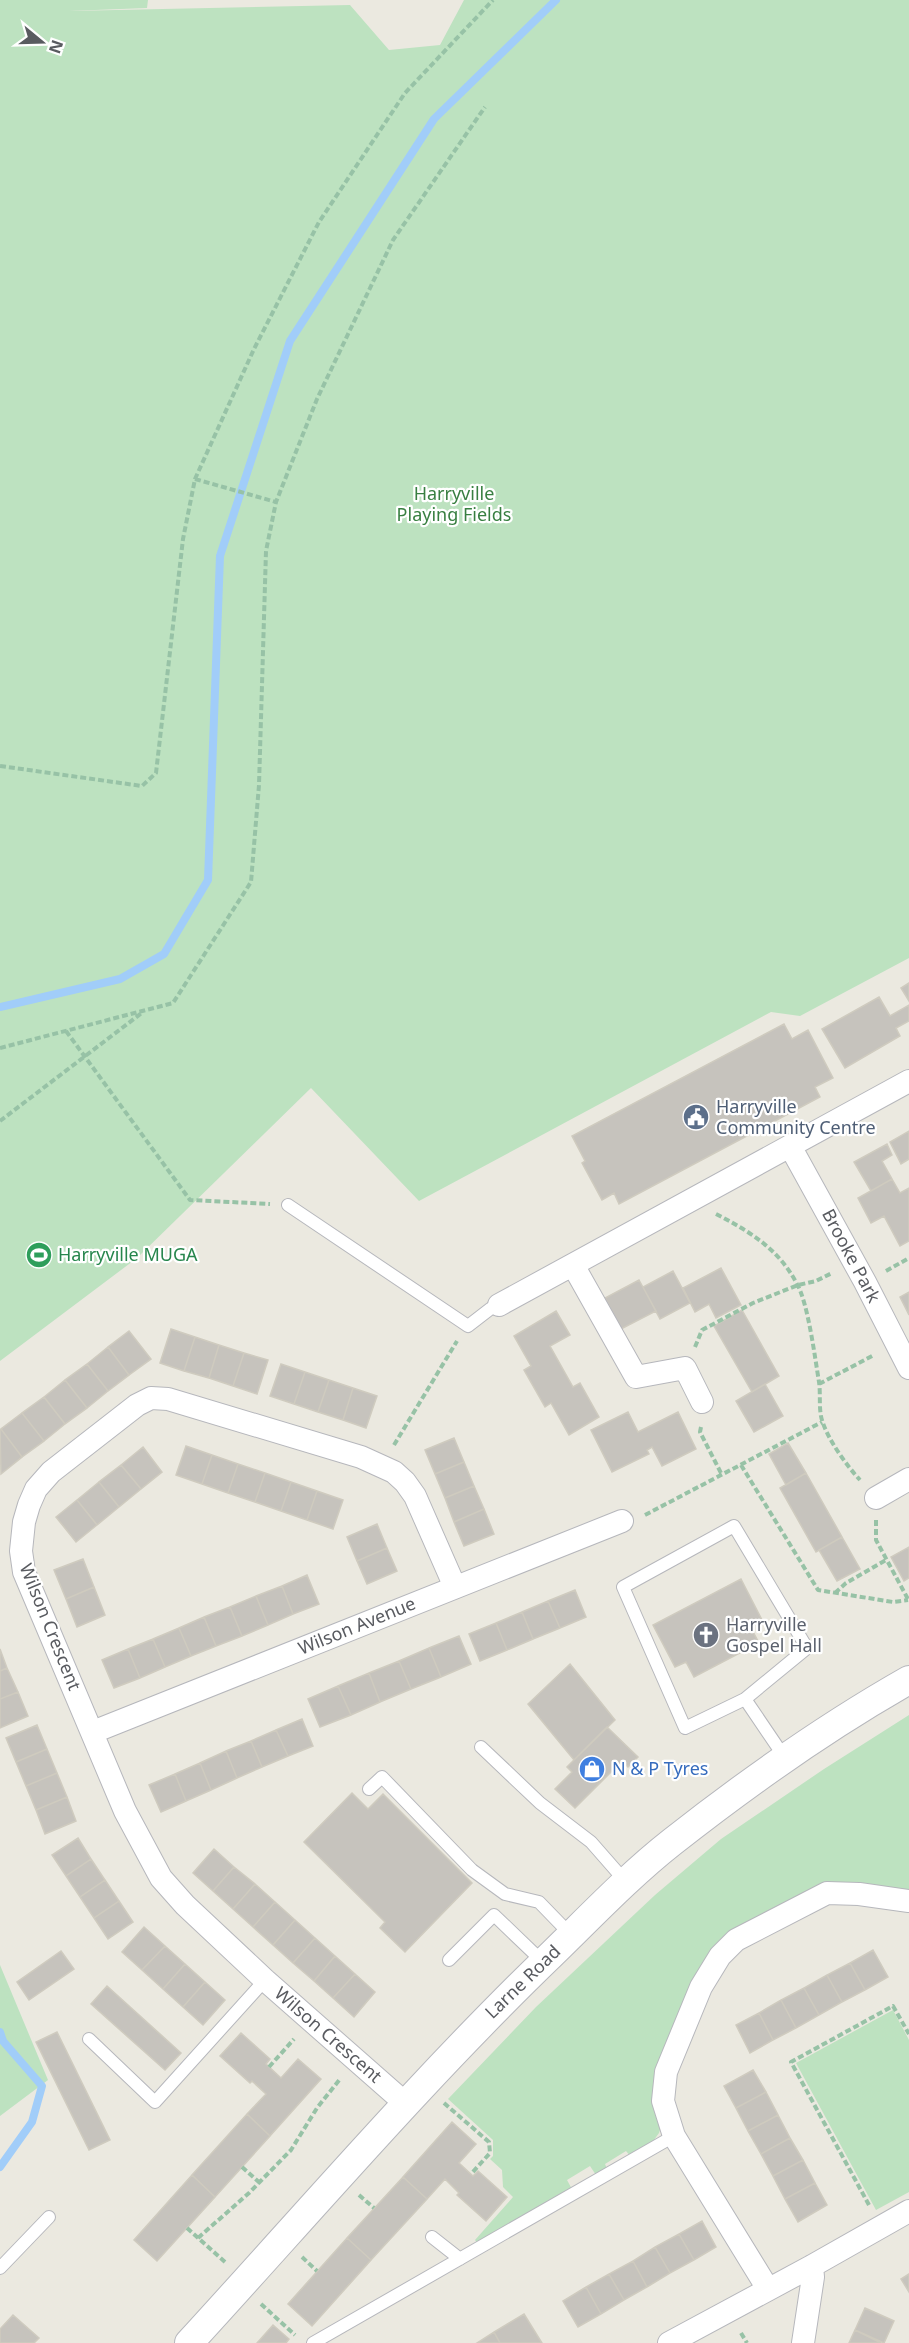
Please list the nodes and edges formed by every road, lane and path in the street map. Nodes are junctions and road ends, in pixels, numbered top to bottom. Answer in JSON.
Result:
{"nodes":[{"id":1,"x":493,"y":0,"type":"edge"},
{"id":2,"x":485,"y":107,"type":"dead end"},
{"id":3,"x":195,"y":479,"type":"junction"},
{"id":4,"x":276,"y":502,"type":"junction"},
{"id":5,"x":0,"y":766,"type":"edge"},
{"id":6,"x":144,"y":1011,"type":"junction"},
{"id":7,"x":66,"y":1031,"type":"junction"},
{"id":8,"x":0,"y":1048,"type":"edge"},
{"id":9,"x":86,"y":1057,"type":"junction"},
{"id":10,"x":908,"y":1083,"type":"edge"},
{"id":11,"x":0,"y":1121,"type":"edge"},
{"id":12,"x":790,"y":1146,"type":"junction"},
{"id":13,"x":698,"y":1197,"type":"junction"},
{"id":14,"x":288,"y":1205,"type":"joint"},
{"id":15,"x":854,"y":1262,"type":"junction"},
{"id":16,"x":573,"y":1265,"type":"junction"},
{"id":17,"x":798,"y":1284,"type":"junction"},
{"id":18,"x":500,"y":1305,"type":"joint"},
{"id":19,"x":468,"y":1326,"type":"junction"},
{"id":20,"x":896,"y":1343,"type":"junction"},
{"id":21,"x":685,"y":1368,"type":"junction"},
{"id":22,"x":909,"y":1368,"type":"edge"},
{"id":23,"x":819,"y":1384,"type":"junction"},
{"id":24,"x":702,"y":1402,"type":"joint"},
{"id":25,"x":822,"y":1422,"type":"junction"},
{"id":26,"x":741,"y":1465,"type":"junction"},
{"id":27,"x":383,"y":1466,"type":"junction"},
{"id":28,"x":722,"y":1475,"type":"junction"},
{"id":29,"x":909,"y":1479,"type":"edge"},
{"id":30,"x":876,"y":1498,"type":"junction"},
{"id":31,"x":622,"y":1521,"type":"joint"},
{"id":32,"x":886,"y":1560,"type":"junction"},
{"id":33,"x":455,"y":1587,"type":"junction"},
{"id":34,"x":835,"y":1593,"type":"junction"},
{"id":35,"x":909,"y":1601,"type":"edge"},
{"id":36,"x":909,"y":1680,"type":"edge"},
{"id":37,"x":745,"y":1699,"type":"junction"},
{"id":38,"x":93,"y":1732,"type":"junction"},
{"id":39,"x":481,"y":1747,"type":"dead end"},
{"id":40,"x":785,"y":1758,"type":"junction"},
{"id":41,"x":369,"y":1789,"type":"dead end"},
{"id":42,"x":626,"y":1882,"type":"junction"},
{"id":43,"x":909,"y":1901,"type":"edge"},
{"id":44,"x":571,"y":1935,"type":"junction"},
{"id":45,"x":449,"y":1960,"type":"dead end"},
{"id":46,"x":543,"y":1962,"type":"junction"},
{"id":47,"x":265,"y":1980,"type":"junction"},
{"id":48,"x":311,"y":2020,"type":"junction"},
{"id":49,"x":909,"y":2034,"type":"edge"},
{"id":50,"x":89,"y":2039,"type":"dead end"},
{"id":51,"x":356,"y":2060,"type":"junction"},
{"id":52,"x":269,"y":2067,"type":"dead end"},
{"id":53,"x":415,"y":2094,"type":"junction"},
{"id":54,"x":674,"y":2136,"type":"junction"},
{"id":55,"x":242,"y":2167,"type":"dead end"},
{"id":56,"x":471,"y":2174,"type":"dead end"},
{"id":57,"x":260,"y":2183,"type":"junction"},
{"id":58,"x":860,"y":2188,"type":"dead end"},
{"id":59,"x":909,"y":2211,"type":"edge"},
{"id":60,"x":49,"y":2217,"type":"dead end"},
{"id":61,"x":187,"y":2228,"type":"dead end"},
{"id":62,"x":432,"y":2237,"type":"dead end"},
{"id":63,"x":198,"y":2238,"type":"junction"},
{"id":64,"x":460,"y":2259,"type":"junction"},
{"id":65,"x":812,"y":2266,"type":"junction"},
{"id":66,"x":0,"y":2268,"type":"edge"},
{"id":67,"x":243,"y":2283,"type":"junction"},
{"id":68,"x":768,"y":2289,"type":"junction"},
{"id":69,"x":297,"y":2336,"type":"dead end"},
{"id":70,"x":189,"y":2343,"type":"edge"},
{"id":71,"x":312,"y":2343,"type":"edge"},
{"id":72,"x":669,"y":2343,"type":"edge"},
{"id":73,"x":803,"y":2343,"type":"edge"}],
"edges":[{"from":1,"to":3,"type":"path"},
{"from":2,"to":4,"type":"path"},
{"from":3,"to":4,"type":"path"},
{"from":3,"to":5,"type":"path"},
{"from":4,"to":6,"type":"path"},
{"from":6,"to":7,"type":"path"},
{"from":6,"to":9,"type":"path"},
{"from":7,"to":8,"type":"path"},
{"from":7,"to":9,"type":"path"},
{"from":9,"to":11,"type":"path"},
{"from":9,"to":14,"type":"path"},
{"from":10,"to":12,"type":"street"},
{"from":12,"to":13,"type":"street"},
{"from":12,"to":15,"type":"street","name":"Brooke Park"},
{"from":13,"to":16,"type":"street"},
{"from":13,"to":17,"type":"path"},
{"from":14,"to":19,"type":"lane"},
{"from":15,"to":17,"type":"path"},
{"from":15,"to":20,"type":"street","name":"Brooke Park"},
{"from":16,"to":18,"type":"street"},
{"from":16,"to":21,"type":"street"},
{"from":17,"to":21,"type":"path"},
{"from":17,"to":23,"type":"path"},
{"from":18,"to":19,"type":"lane"},
{"from":19,"to":27,"type":"path"},
{"from":20,"to":22,"type":"street","name":"Brooke Park"},
{"from":20,"to":23,"type":"path"},
{"from":21,"to":24,"type":"street"},
{"from":23,"to":25,"type":"path"},
{"from":24,"to":28,"type":"path"},
{"from":25,"to":26,"type":"path"},
{"from":25,"to":30,"type":"path"},
{"from":26,"to":28,"type":"path"},
{"from":26,"to":34,"type":"path"},
{"from":27,"to":33,"type":"street","name":"Wilson Crescent"},
{"from":27,"to":38,"type":"street","name":"Wilson Crescent"},
{"from":28,"to":31,"type":"path"},
{"from":29,"to":30,"type":"street"},
{"from":30,"to":32,"type":"path"},
{"from":31,"to":33,"type":"street","name":"Wilson Avenue"},
{"from":32,"to":34,"type":"path"},
{"from":32,"to":35,"type":"path"},
{"from":33,"to":38,"type":"street","name":"Wilson Avenue"},
{"from":34,"to":35,"type":"path"},
{"from":36,"to":40,"type":"street","name":"Larne Road"},
{"from":37,"to":37,"type":"lane"},
{"from":37,"to":40,"type":"lane"},
{"from":38,"to":47,"type":"street","name":"Wilson Crescent"},
{"from":39,"to":42,"type":"lane"},
{"from":40,"to":42,"type":"street","name":"Larne Road"},
{"from":41,"to":44,"type":"lane"},
{"from":42,"to":44,"type":"street","name":"Larne Road"},
{"from":43,"to":54,"type":"street"},
{"from":44,"to":46,"type":"street","name":"Larne Road"},
{"from":45,"to":46,"type":"lane"},
{"from":46,"to":53,"type":"street","name":"Larne Road"},
{"from":47,"to":48,"type":"street","name":"Wilson Crescent"},
{"from":47,"to":50,"type":"lane"},
{"from":48,"to":51,"type":"street","name":"Wilson Crescent"},
{"from":48,"to":52,"type":"path"},
{"from":49,"to":58,"type":"path"},
{"from":51,"to":53,"type":"street","name":"Wilson Crescent"},
{"from":51,"to":57,"type":"path"},
{"from":53,"to":56,"type":"path"},
{"from":53,"to":67,"type":"street","name":"Larne Road"},
{"from":54,"to":64,"type":"lane"},
{"from":54,"to":68,"type":"street"},
{"from":55,"to":57,"type":"path"},
{"from":57,"to":63,"type":"path"},
{"from":59,"to":65,"type":"street"},
{"from":60,"to":66,"type":"lane"},
{"from":61,"to":63,"type":"path"},
{"from":62,"to":64,"type":"lane"},
{"from":63,"to":67,"type":"path"},
{"from":64,"to":71,"type":"lane"},
{"from":65,"to":68,"type":"street"},
{"from":65,"to":73,"type":"street"},
{"from":67,"to":69,"type":"path"},
{"from":67,"to":70,"type":"street","name":"Larne Road"},
{"from":68,"to":72,"type":"street"}]}
